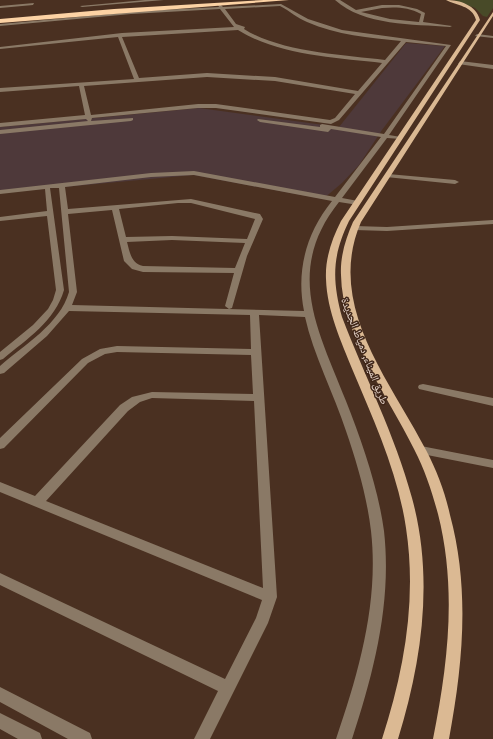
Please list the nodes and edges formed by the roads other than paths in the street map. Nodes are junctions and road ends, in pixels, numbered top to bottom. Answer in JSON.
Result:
{"nodes":[{"id":1,"x":80,"y":0,"type":"edge"},
{"id":2,"x":86,"y":0,"type":"edge"},
{"id":3,"x":162,"y":0,"type":"edge"},
{"id":4,"x":287,"y":0,"type":"edge"},
{"id":5,"x":337,"y":0,"type":"edge"},
{"id":6,"x":448,"y":0,"type":"edge"},
{"id":7,"x":33,"y":2,"type":"edge"},
{"id":8,"x":223,"y":6,"type":"edge"},
{"id":9,"x":90,"y":7,"type":"junction"},
{"id":10,"x":0,"y":8,"type":"edge"},
{"id":11,"x":83,"y":8,"type":"junction"},
{"id":12,"x":136,"y":8,"type":"junction"},
{"id":13,"x":34,"y":9,"type":"dead end"},
{"id":14,"x":354,"y":11,"type":"junction"},
{"id":15,"x":492,"y":15,"type":"edge"},
{"id":16,"x":0,"y":18,"type":"edge"},
{"id":17,"x":0,"y":21,"type":"edge"},
{"id":18,"x":421,"y":23,"type":"junction"},
{"id":19,"x":0,"y":25,"type":"edge"},
{"id":20,"x":450,"y":26,"type":"dead end"},
{"id":21,"x":240,"y":27,"type":"junction"},
{"id":22,"x":490,"y":30,"type":"dead end"},
{"id":23,"x":121,"y":35,"type":"junction"},
{"id":24,"x":482,"y":36,"type":"junction"},
{"id":25,"x":493,"y":37,"type":"edge"},
{"id":26,"x":405,"y":40,"type":"junction"},
{"id":27,"x":0,"y":48,"type":"edge"},
{"id":28,"x":387,"y":61,"type":"junction"},
{"id":29,"x":465,"y":63,"type":"junction"},
{"id":30,"x":493,"y":67,"type":"edge"},
{"id":31,"x":493,"y":72,"type":"edge"},
{"id":32,"x":137,"y":79,"type":"junction"},
{"id":33,"x":81,"y":84,"type":"junction"},
{"id":34,"x":0,"y":90,"type":"edge"},
{"id":35,"x":359,"y":93,"type":"junction"},
{"id":36,"x":238,"y":116,"type":"dead end"},
{"id":37,"x":91,"y":117,"type":"junction"},
{"id":38,"x":419,"y":117,"type":"junction"},
{"id":39,"x":253,"y":119,"type":"dead end"},
{"id":40,"x":0,"y":125,"type":"edge"},
{"id":41,"x":0,"y":131,"type":"edge"},
{"id":42,"x":384,"y":138,"type":"junction"},
{"id":43,"x":398,"y":140,"type":"junction"},
{"id":44,"x":388,"y":176,"type":"junction"},
{"id":45,"x":454,"y":182,"type":"dead end"},
{"id":46,"x":99,"y":183,"type":"junction"},
{"id":47,"x":62,"y":188,"type":"junction"},
{"id":48,"x":48,"y":190,"type":"junction"},
{"id":49,"x":0,"y":192,"type":"edge"},
{"id":50,"x":0,"y":195,"type":"edge"},
{"id":51,"x":334,"y":201,"type":"junction"},
{"id":52,"x":354,"y":205,"type":"junction"},
{"id":53,"x":114,"y":207,"type":"junction"},
{"id":54,"x":64,"y":212,"type":"junction"},
{"id":55,"x":51,"y":213,"type":"junction"},
{"id":56,"x":493,"y":216,"type":"edge"},
{"id":57,"x":0,"y":219,"type":"edge"},
{"id":58,"x":493,"y":222,"type":"edge"},
{"id":59,"x":356,"y":225,"type":"junction"},
{"id":60,"x":123,"y":240,"type":"junction"},
{"id":61,"x":249,"y":241,"type":"junction"},
{"id":62,"x":238,"y":271,"type":"junction"},
{"id":63,"x":70,"y":304,"type":"junction"},
{"id":64,"x":229,"y":306,"type":"junction"},
{"id":65,"x":307,"y":312,"type":"junction"},
{"id":66,"x":254,"y":313,"type":"junction"},
{"id":67,"x":256,"y":352,"type":"junction"},
{"id":68,"x":0,"y":357,"type":"edge"},
{"id":69,"x":0,"y":371,"type":"edge"},
{"id":70,"x":423,"y":387,"type":"dead end"},
{"id":71,"x":258,"y":398,"type":"junction"},
{"id":72,"x":493,"y":402,"type":"edge"},
{"id":73,"x":0,"y":445,"type":"edge"},
{"id":74,"x":421,"y":450,"type":"junction"},
{"id":75,"x":493,"y":464,"type":"edge"},
{"id":76,"x":0,"y":487,"type":"edge"},
{"id":77,"x":37,"y":502,"type":"junction"},
{"id":78,"x":0,"y":579,"type":"edge"},
{"id":79,"x":270,"y":597,"type":"junction"},
{"id":80,"x":227,"y":688,"type":"junction"},
{"id":81,"x":0,"y":694,"type":"edge"},
{"id":82,"x":0,"y":721,"type":"edge"},
{"id":83,"x":34,"y":739,"type":"edge"},
{"id":84,"x":84,"y":739,"type":"edge"},
{"id":85,"x":202,"y":739,"type":"edge"},
{"id":86,"x":344,"y":739,"type":"edge"},
{"id":87,"x":390,"y":739,"type":"edge"},
{"id":88,"x":441,"y":739,"type":"edge"}],
"edges":[{"from":1,"to":11,"type":"street"},
{"from":2,"to":9,"type":"street"},
{"from":3,"to":9,"type":"street"},
{"from":4,"to":8,"type":"highway"},
{"from":5,"to":14,"type":"street"},
{"from":6,"to":38,"type":"main road","name":"طريق الميناء, دمياط الجديدة"},
{"from":7,"to":10,"type":"street"},
{"from":7,"to":13,"type":"street"},
{"from":8,"to":12,"type":"highway"},
{"from":8,"to":19,"type":"street"},
{"from":8,"to":21,"type":"street"},
{"from":8,"to":26,"type":"street"},
{"from":9,"to":11,"type":"highway"},
{"from":9,"to":12,"type":"highway"},
{"from":11,"to":16,"type":"highway"},
{"from":12,"to":17,"type":"highway"},
{"from":14,"to":18,"type":"street"},
{"from":14,"to":18,"type":"street"},
{"from":15,"to":24,"type":"main road","name":"طريق الميناء, دمياط الجديدة"},
{"from":18,"to":20,"type":"street"},
{"from":21,"to":23,"type":"street"},
{"from":21,"to":28,"type":"street"},
{"from":22,"to":24,"type":"street"},
{"from":23,"to":27,"type":"street"},
{"from":23,"to":32,"type":"street"},
{"from":24,"to":25,"type":"street"},
{"from":24,"to":29,"type":"main road","name":"طريق الميناء, دمياط الجديدة"},
{"from":26,"to":28,"type":"street"},
{"from":26,"to":42,"type":"street"},
{"from":28,"to":35,"type":"street"},
{"from":29,"to":30,"type":"street"},
{"from":29,"to":31,"type":"street"},
{"from":29,"to":38,"type":"main road","name":"طريق الميناء, دمياط الجديدة"},
{"from":32,"to":33,"type":"street"},
{"from":32,"to":35,"type":"street"},
{"from":33,"to":34,"type":"street"},
{"from":33,"to":37,"type":"street"},
{"from":35,"to":37,"type":"street"},
{"from":36,"to":41,"type":"street"},
{"from":37,"to":40,"type":"street"},
{"from":37,"to":41,"type":"street"},
{"from":37,"to":42,"type":"street"},
{"from":38,"to":43,"type":"main road","name":"طريق الميناء, دمياط الجديدة"},
{"from":38,"to":44,"type":"main road","name":"طريق الميناء, دمياط الجديدة"},
{"from":39,"to":42,"type":"street"},
{"from":42,"to":43,"type":"street"},
{"from":42,"to":51,"type":"street"},
{"from":43,"to":52,"type":"main road","name":"طريق الميناء, دمياط الجديدة"},
{"from":44,"to":45,"type":"street"},
{"from":44,"to":59,"type":"main road","name":"طريق الميناء, دمياط الجديدة"},
{"from":46,"to":47,"type":"street"},
{"from":46,"to":49,"type":"street"},
{"from":46,"to":51,"type":"street"},
{"from":47,"to":48,"type":"street"},
{"from":47,"to":54,"type":"street"},
{"from":48,"to":50,"type":"street"},
{"from":48,"to":55,"type":"street"},
{"from":51,"to":52,"type":"street"},
{"from":51,"to":65,"type":"street"},
{"from":52,"to":87,"type":"main road","name":"طريق الميناء, دمياط الجديدة"},
{"from":53,"to":54,"type":"street"},
{"from":53,"to":60,"type":"street"},
{"from":53,"to":61,"type":"street"},
{"from":54,"to":63,"type":"street"},
{"from":55,"to":57,"type":"street"},
{"from":55,"to":68,"type":"street"},
{"from":56,"to":59,"type":"street"},
{"from":58,"to":59,"type":"street"},
{"from":59,"to":74,"type":"main road","name":"طريق الميناء, دمياط الجديدة"},
{"from":60,"to":61,"type":"street"},
{"from":60,"to":62,"type":"street"},
{"from":61,"to":62,"type":"street"},
{"from":62,"to":64,"type":"street"},
{"from":63,"to":64,"type":"street"},
{"from":63,"to":66,"type":"street"},
{"from":63,"to":69,"type":"street"},
{"from":64,"to":65,"type":"street"},
{"from":65,"to":66,"type":"street"},
{"from":65,"to":86,"type":"street"},
{"from":66,"to":67,"type":"street"},
{"from":67,"to":71,"type":"street"},
{"from":67,"to":73,"type":"street"},
{"from":70,"to":72,"type":"street"},
{"from":71,"to":77,"type":"street"},
{"from":71,"to":79,"type":"street"},
{"from":74,"to":75,"type":"street"},
{"from":74,"to":88,"type":"main road","name":"طريق الميناء, دمياط الجديدة"},
{"from":76,"to":77,"type":"street"},
{"from":77,"to":79,"type":"street"},
{"from":78,"to":80,"type":"street"},
{"from":79,"to":80,"type":"street"},
{"from":80,"to":85,"type":"street"},
{"from":81,"to":84,"type":"street"},
{"from":82,"to":83,"type":"street"}]}
